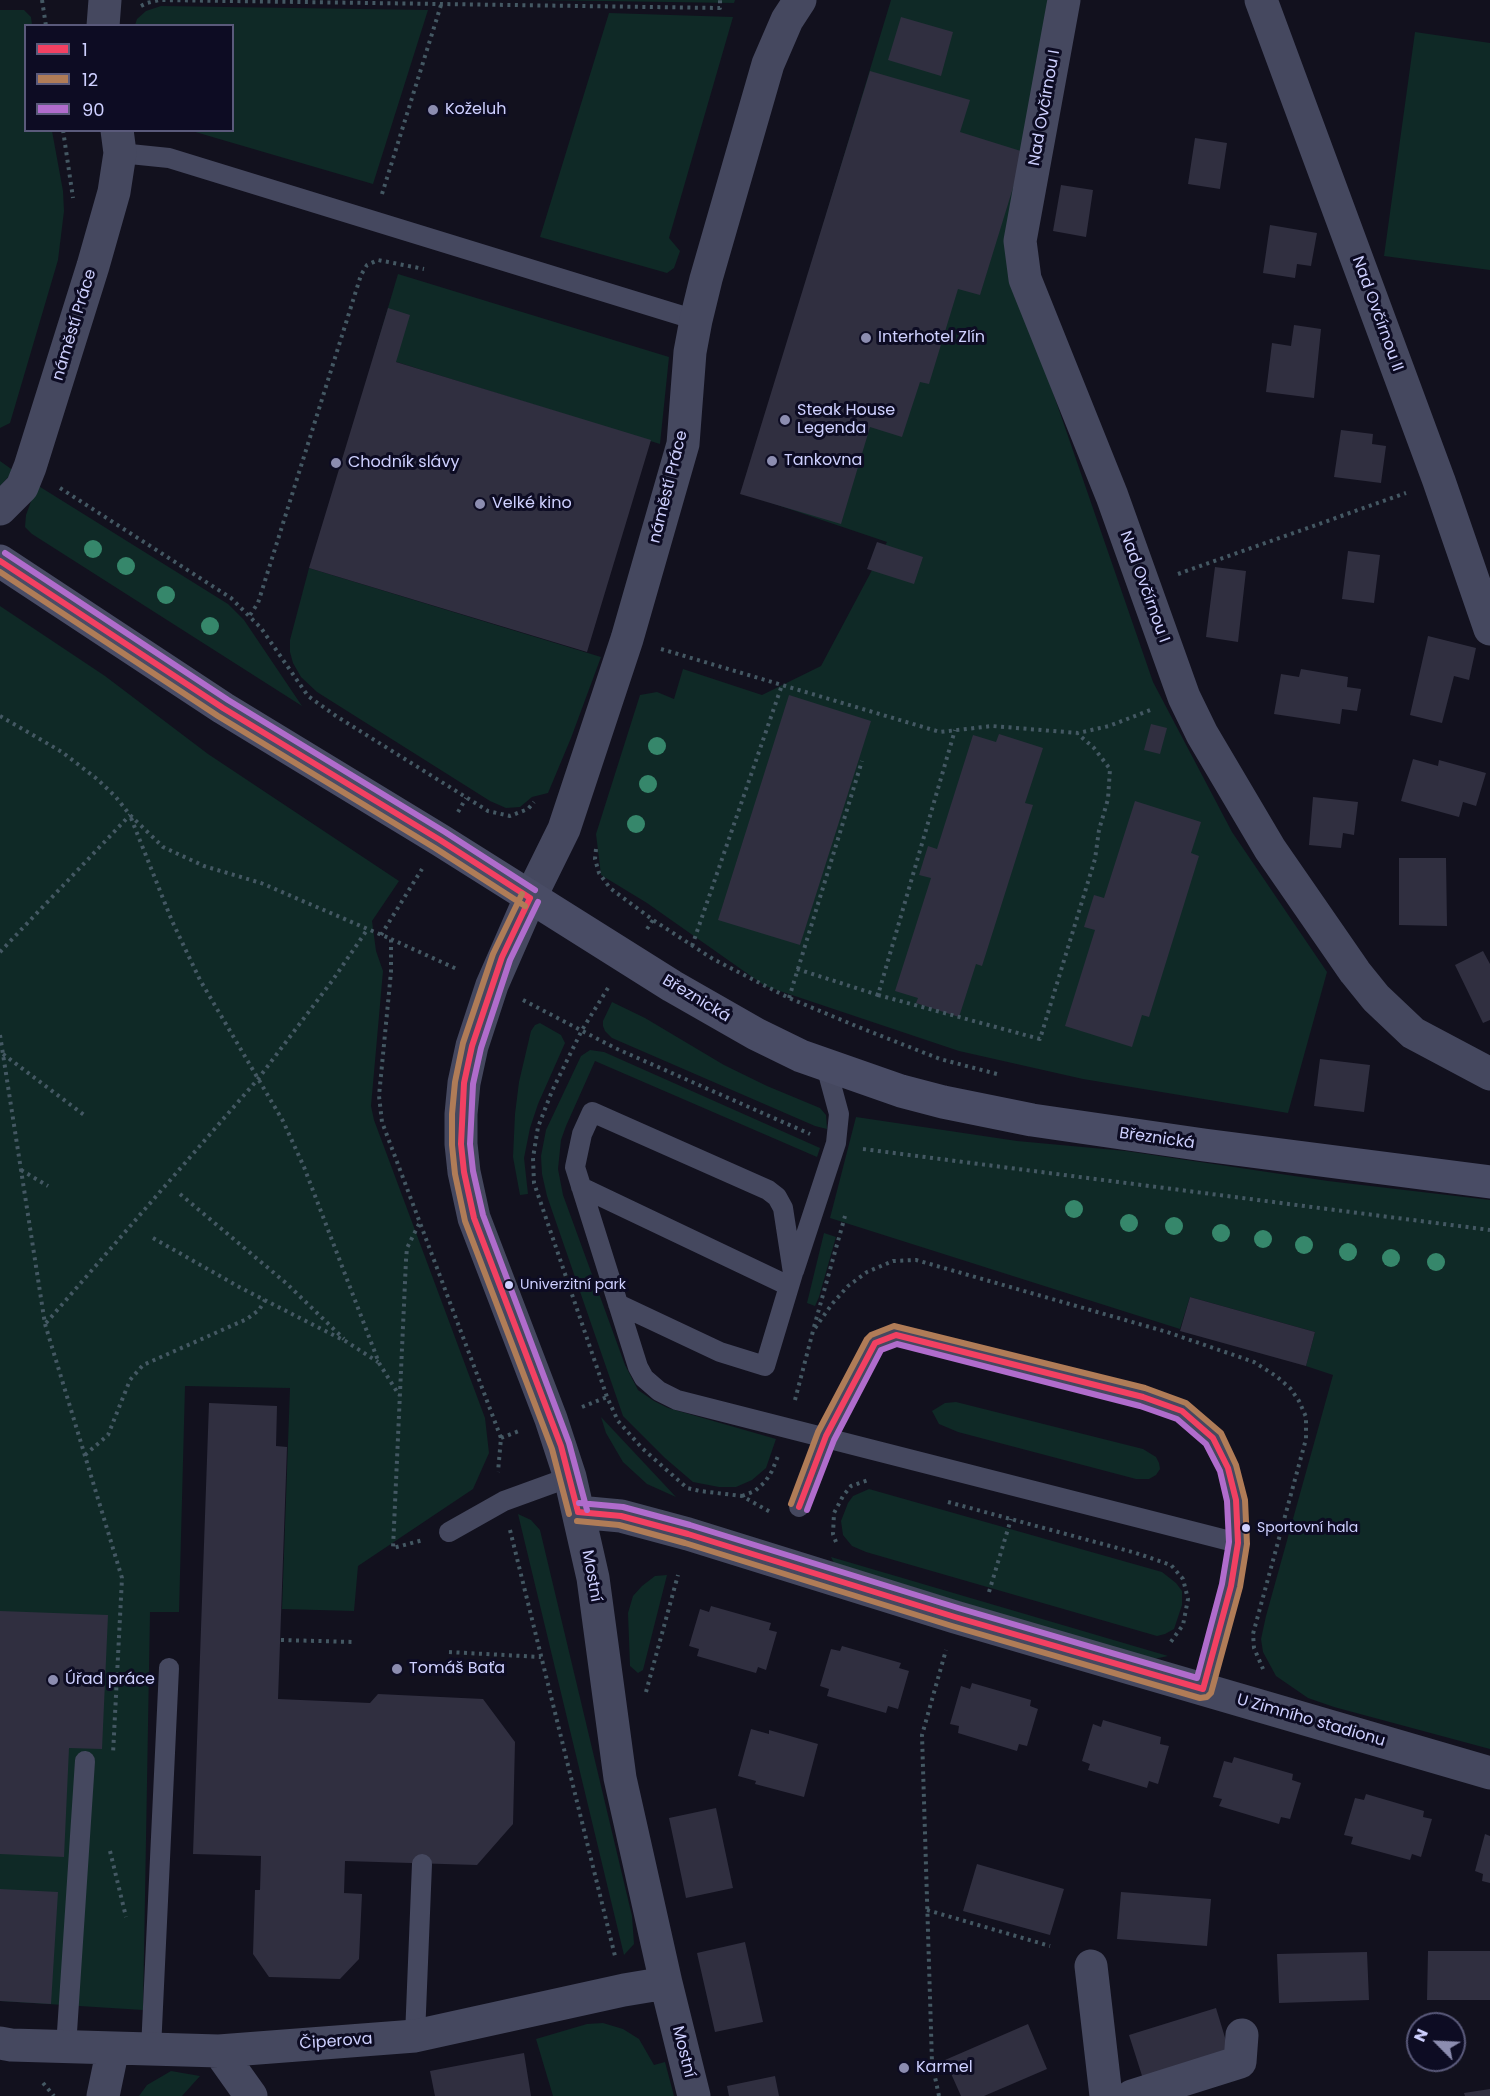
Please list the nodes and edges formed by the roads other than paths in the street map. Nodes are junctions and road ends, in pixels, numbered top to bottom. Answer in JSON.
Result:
{"nodes":[{"id":1,"x":105,"y":0,"type":"edge"},
{"id":2,"x":800,"y":0,"type":"edge"},
{"id":3,"x":1064,"y":0,"type":"edge"},
{"id":4,"x":1261,"y":0,"type":"edge"},
{"id":5,"x":103,"y":24,"type":"edge"},
{"id":6,"x":118,"y":142,"type":"edge"},
{"id":7,"x":696,"y":320,"type":"junction"},
{"id":8,"x":0,"y":509,"type":"edge"},
{"id":9,"x":1477,"y":560,"type":"edge"},
{"id":10,"x":0,"y":561,"type":"edge"},
{"id":11,"x":1490,"y":629,"type":"edge"},
{"id":12,"x":530,"y":898,"type":"junction"},
{"id":13,"x":826,"y":1066,"type":"junction"},
{"id":14,"x":1490,"y":1074,"type":"edge"},
{"id":15,"x":1490,"y":1182,"type":"edge"},
{"id":16,"x":581,"y":1187,"type":"junction"},
{"id":17,"x":791,"y":1279,"type":"junction"},
{"id":18,"x":618,"y":1304,"type":"junction"},
{"id":19,"x":826,"y":1436,"type":"junction"},
{"id":20,"x":570,"y":1477,"type":"junction"},
{"id":21,"x":799,"y":1507,"type":"dead end"},
{"id":22,"x":579,"y":1512,"type":"junction"},
{"id":23,"x":449,"y":1532,"type":"road end"},
{"id":24,"x":1238,"y":1543,"type":"junction"},
{"id":25,"x":169,"y":1668,"type":"dead end"},
{"id":26,"x":1208,"y":1674,"type":"junction"},
{"id":27,"x":85,"y":1761,"type":"dead end"},
{"id":28,"x":1490,"y":1773,"type":"edge"},
{"id":29,"x":422,"y":1864,"type":"dead end"},
{"id":30,"x":1091,"y":1966,"type":"dead end"},
{"id":31,"x":666,"y":1983,"type":"junction"},
{"id":32,"x":1242,"y":2035,"type":"dead end"},
{"id":33,"x":415,"y":2036,"type":"junction"},
{"id":34,"x":0,"y":2043,"type":"edge"},
{"id":35,"x":66,"y":2047,"type":"junction"},
{"id":36,"x":113,"y":2048,"type":"junction"},
{"id":37,"x":151,"y":2049,"type":"junction"},
{"id":38,"x":219,"y":2051,"type":"junction"},
{"id":39,"x":103,"y":2096,"type":"edge"},
{"id":40,"x":251,"y":2096,"type":"edge"},
{"id":41,"x":694,"y":2096,"type":"edge"},
{"id":42,"x":1106,"y":2096,"type":"edge"},
{"id":43,"x":1131,"y":2096,"type":"edge"}],
"edges":[{"from":1,"to":5,"type":"street"},
{"from":2,"to":7,"type":"street","name":"náměstí Práce"},
{"from":3,"to":14,"type":"street","name":"Nad Ovčírnou I"},
{"from":4,"to":9,"type":"street","name":"Nad Ovčírnou II"},
{"from":6,"to":7,"type":"lane"},
{"from":6,"to":8,"type":"street","name":"náměstí Práce"},
{"from":7,"to":12,"type":"street","name":"náměstí Práce"},
{"from":9,"to":11,"type":"street","name":"Nad Ovčírnou II"},
{"from":10,"to":12,"type":"main road","name":"Březnická"},
{"from":12,"to":13,"type":"main road","name":"Březnická"},
{"from":12,"to":20,"type":"street","name":"Mostní"},
{"from":13,"to":15,"type":"main road","name":"Březnická"},
{"from":13,"to":17,"type":"lane"},
{"from":16,"to":17,"type":"lane"},
{"from":16,"to":17,"type":"lane"},
{"from":16,"to":18,"type":"lane"},
{"from":17,"to":18,"type":"lane"},
{"from":18,"to":19,"type":"lane"},
{"from":19,"to":21,"type":"lane"},
{"from":19,"to":24,"type":"lane"},
{"from":19,"to":24,"type":"lane"},
{"from":20,"to":22,"type":"street","name":"Mostní"},
{"from":20,"to":23,"type":"lane"},
{"from":22,"to":26,"type":"street","name":"U Zimního stadionu"},
{"from":22,"to":31,"type":"street","name":"Mostní"},
{"from":24,"to":26,"type":"lane"},
{"from":25,"to":37,"type":"lane"},
{"from":26,"to":28,"type":"street","name":"U Zimního stadionu"},
{"from":27,"to":35,"type":"lane"},
{"from":29,"to":33,"type":"lane"},
{"from":30,"to":42,"type":"street"},
{"from":31,"to":33,"type":"street","name":"Čiperova"},
{"from":31,"to":41,"type":"street","name":"Mostní"},
{"from":32,"to":43,"type":"street"},
{"from":33,"to":38,"type":"street","name":"Čiperova"},
{"from":34,"to":35,"type":"street","name":"Čiperova"},
{"from":35,"to":36,"type":"street","name":"Čiperova"},
{"from":36,"to":37,"type":"street","name":"Čiperova"},
{"from":36,"to":39,"type":"street"},
{"from":37,"to":38,"type":"street","name":"Čiperova"},
{"from":38,"to":40,"type":"street"}]}
